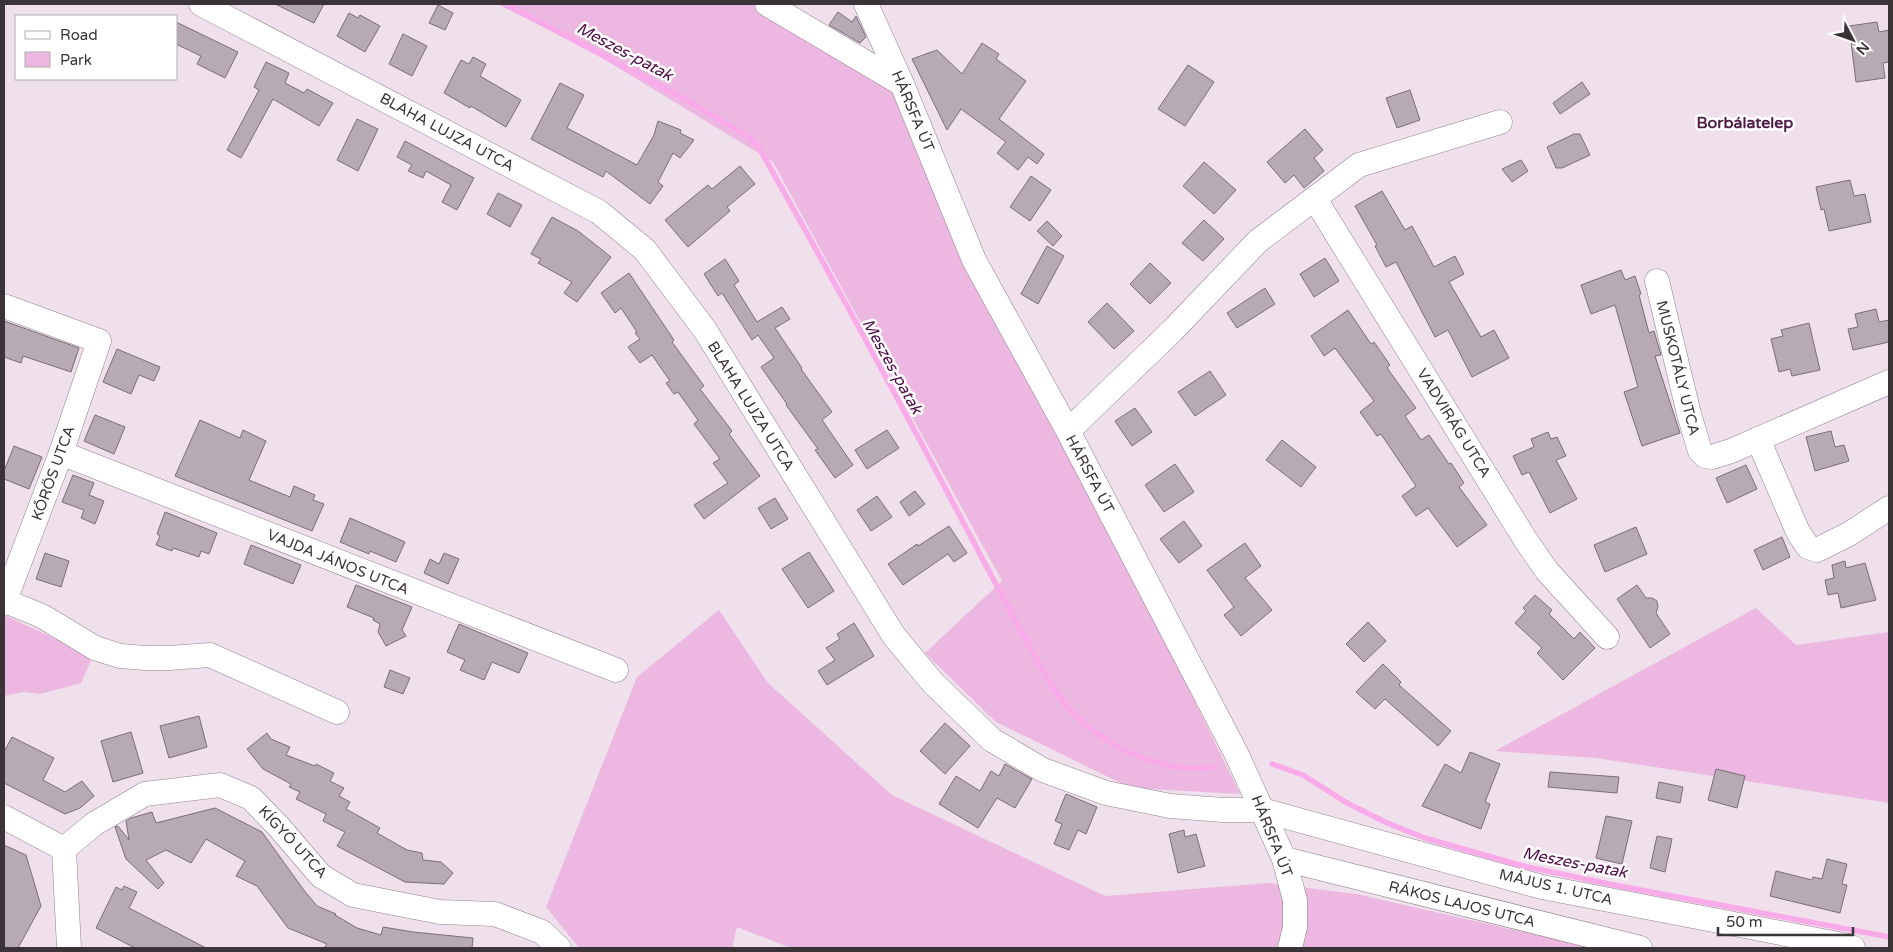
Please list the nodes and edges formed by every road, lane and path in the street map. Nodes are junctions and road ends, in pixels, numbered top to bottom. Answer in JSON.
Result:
{"nodes":[{"id":1,"x":201,"y":4,"type":"edge"},
{"id":2,"x":767,"y":4,"type":"edge"},
{"id":3,"x":866,"y":4,"type":"edge"},
{"id":4,"x":902,"y":84,"type":"junction"},
{"id":5,"x":1500,"y":122,"type":"dead end"},
{"id":6,"x":1315,"y":199,"type":"junction"},
{"id":7,"x":1657,"y":281,"type":"dead end"},
{"id":8,"x":4,"y":306,"type":"edge"},
{"id":9,"x":1889,"y":382,"type":"edge"},
{"id":10,"x":1068,"y":431,"type":"junction"},
{"id":11,"x":1758,"y":439,"type":"junction"},
{"id":12,"x":61,"y":452,"type":"junction"},
{"id":13,"x":1889,"y":508,"type":"edge"},
{"id":14,"x":6,"y":593,"type":"edge"},
{"id":15,"x":1607,"y":637,"type":"dead end"},
{"id":16,"x":616,"y":670,"type":"dead end"},
{"id":17,"x":337,"y":712,"type":"dead end"},
{"id":18,"x":1262,"y":810,"type":"junction"},
{"id":19,"x":4,"y":817,"type":"edge"},
{"id":20,"x":64,"y":849,"type":"junction"},
{"id":21,"x":1284,"y":859,"type":"junction"},
{"id":22,"x":69,"y":948,"type":"edge"},
{"id":23,"x":560,"y":948,"type":"edge"},
{"id":24,"x":1290,"y":948,"type":"edge"},
{"id":25,"x":1640,"y":948,"type":"edge"},
{"id":26,"x":1853,"y":948,"type":"edge"}],
"edges":[{"from":1,"to":18,"type":"street","name":"BLAHA LUJZA UTCA"},
{"from":2,"to":4,"type":"street"},
{"from":3,"to":4,"type":"street","name":"HÁRSFA ÚT"},
{"from":4,"to":10,"type":"street","name":"HÁRSFA ÚT"},
{"from":5,"to":6,"type":"street"},
{"from":6,"to":10,"type":"street"},
{"from":6,"to":15,"type":"street","name":"VADVIRÁG UTCA"},
{"from":7,"to":11,"type":"street","name":"MUSKOTÁLY UTCA"},
{"from":8,"to":12,"type":"street","name":"KŐRÖS UTCA"},
{"from":9,"to":11,"type":"street","name":"MUSKOTÁLY UTCA"},
{"from":10,"to":18,"type":"street","name":"HÁRSFA ÚT"},
{"from":11,"to":13,"type":"street"},
{"from":12,"to":14,"type":"street","name":"KŐRÖS UTCA"},
{"from":12,"to":16,"type":"street","name":"VAJDA JÁNOS UTCA"},
{"from":14,"to":17,"type":"street"},
{"from":18,"to":21,"type":"street","name":"HÁRSFA ÚT"},
{"from":18,"to":26,"type":"street","name":"MÁJUS 1. UTCA"},
{"from":19,"to":20,"type":"street"},
{"from":20,"to":22,"type":"street"},
{"from":20,"to":23,"type":"street","name":"KÍGYÓ UTCA"},
{"from":21,"to":24,"type":"street","name":"HÁRSFA ÚT"},
{"from":21,"to":25,"type":"street","name":"RÁKOS LAJOS UTCA"}]}
